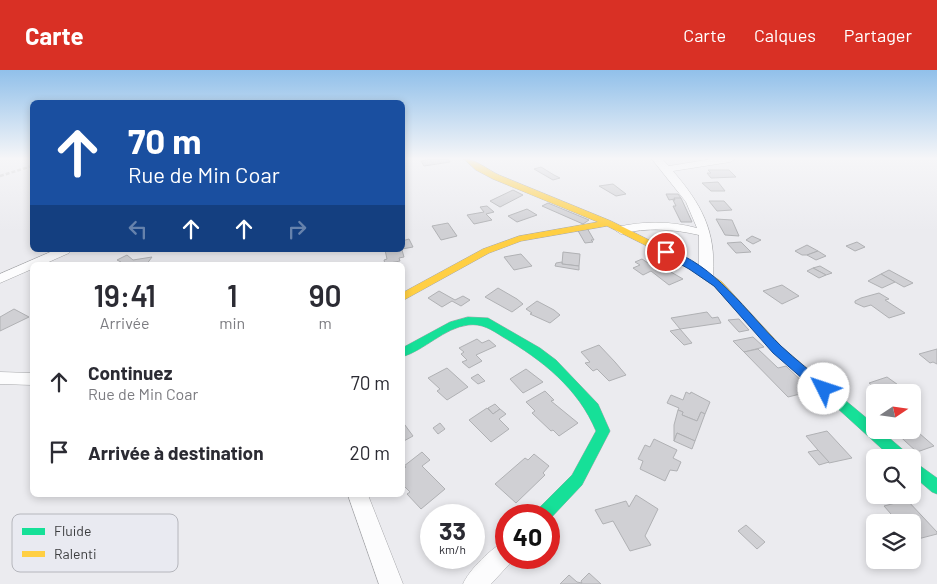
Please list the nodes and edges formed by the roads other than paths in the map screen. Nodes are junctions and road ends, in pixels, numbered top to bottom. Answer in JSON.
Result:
{"nodes":[{"id":1,"x":511,"y":183,"type":"edge"},
{"id":2,"x":676,"y":183,"type":"edge"},
{"id":3,"x":608,"y":223,"type":"junction"},
{"id":4,"x":622,"y":230,"type":"junction"},
{"id":5,"x":704,"y":233,"type":"junction"},
{"id":6,"x":61,"y":252,"type":"edge"},
{"id":7,"x":38,"y":262,"type":"edge"},
{"id":8,"x":30,"y":266,"type":"edge"},
{"id":9,"x":706,"y":275,"type":"junction"},
{"id":10,"x":0,"y":279,"type":"edge"},
{"id":11,"x":405,"y":296,"type":"edge"},
{"id":12,"x":405,"y":350,"type":"edge"},
{"id":13,"x":0,"y":378,"type":"edge"},
{"id":14,"x":30,"y":379,"type":"edge"},
{"id":15,"x":893,"y":449,"type":"edge"},
{"id":16,"x":921,"y":474,"type":"edge"},
{"id":17,"x":937,"y":487,"type":"edge"},
{"id":18,"x":359,"y":497,"type":"edge"},
{"id":19,"x":554,"y":504,"type":"edge"},
{"id":20,"x":495,"y":563,"type":"edge"},
{"id":21,"x":391,"y":584,"type":"edge"},
{"id":22,"x":475,"y":584,"type":"edge"}],
"edges":[{"from":1,"to":3,"type":"street"},
{"from":2,"to":5,"type":"street"},
{"from":3,"to":4,"type":"street"},
{"from":3,"to":11,"type":"street"},
{"from":4,"to":5,"type":"street"},
{"from":4,"to":9,"type":"street"},
{"from":5,"to":9,"type":"street"},
{"from":6,"to":7,"type":"street"},
{"from":8,"to":10,"type":"street"},
{"from":9,"to":15,"type":"street"},
{"from":12,"to":19,"type":"street"},
{"from":13,"to":14,"type":"street"},
{"from":16,"to":17,"type":"street"},
{"from":18,"to":21,"type":"street"},
{"from":20,"to":22,"type":"street"}]}
